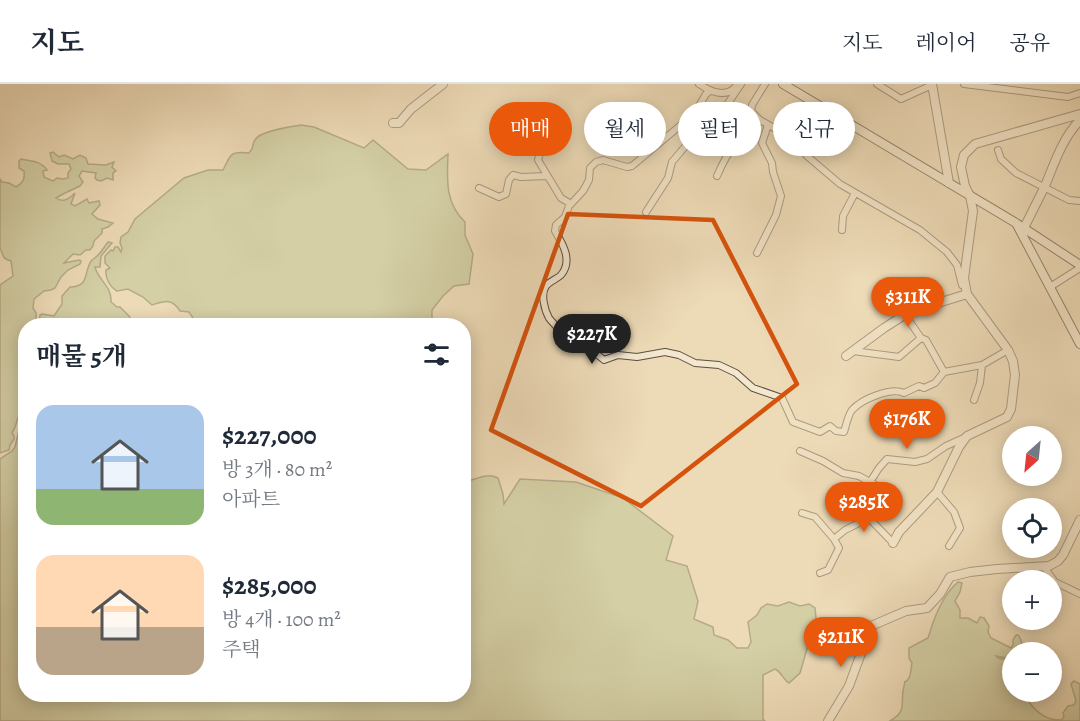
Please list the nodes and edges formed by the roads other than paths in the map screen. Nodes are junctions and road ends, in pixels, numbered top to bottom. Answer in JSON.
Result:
{"nodes":[{"id":1,"x":443,"y":84,"type":"edge"},
{"id":2,"x":699,"y":84,"type":"edge"},
{"id":3,"x":739,"y":84,"type":"edge"},
{"id":4,"x":765,"y":84,"type":"edge"},
{"id":5,"x":783,"y":84,"type":"edge"},
{"id":6,"x":877,"y":84,"type":"edge"},
{"id":7,"x":964,"y":84,"type":"edge"},
{"id":8,"x":932,"y":85,"type":"edge"},
{"id":9,"x":710,"y":91,"type":"junction"},
{"id":10,"x":1080,"y":93,"type":"edge"},
{"id":11,"x":754,"y":102,"type":"edge"},
{"id":12,"x":1080,"y":114,"type":"edge"},
{"id":13,"x":1080,"y":120,"type":"edge"},
{"id":14,"x":761,"y":121,"type":"edge"},
{"id":15,"x":393,"y":123,"type":"dead end"},
{"id":16,"x":768,"y":125,"type":"junction"},
{"id":17,"x":998,"y":150,"type":"dead end"},
{"id":18,"x":539,"y":156,"type":"edge"},
{"id":19,"x":726,"y":156,"type":"edge"},
{"id":20,"x":547,"y":176,"type":"junction"},
{"id":21,"x":717,"y":176,"type":"dead end"},
{"id":22,"x":949,"y":183,"type":"junction"},
{"id":23,"x":478,"y":188,"type":"dead end"},
{"id":24,"x":1044,"y":188,"type":"junction"},
{"id":25,"x":855,"y":193,"type":"junction"},
{"id":26,"x":970,"y":196,"type":"junction"},
{"id":27,"x":1080,"y":201,"type":"edge"},
{"id":28,"x":571,"y":204,"type":"junction"},
{"id":29,"x":646,"y":212,"type":"dead end"},
{"id":30,"x":1016,"y":223,"type":"junction"},
{"id":31,"x":1024,"y":228,"type":"junction"},
{"id":32,"x":842,"y":230,"type":"dead end"},
{"id":33,"x":758,"y":253,"type":"dead end"},
{"id":34,"x":1080,"y":266,"type":"edge"},
{"id":35,"x":1050,"y":287,"type":"junction"},
{"id":36,"x":966,"y":295,"type":"junction"},
{"id":37,"x":905,"y":315,"type":"junction"},
{"id":38,"x":921,"y":338,"type":"junction"},
{"id":39,"x":1079,"y":339,"type":"edge"},
{"id":40,"x":1008,"y":350,"type":"junction"},
{"id":41,"x":849,"y":353,"type":"joint"},
{"id":42,"x":981,"y":365,"type":"junction"},
{"id":43,"x":944,"y":372,"type":"junction"},
{"id":44,"x":974,"y":400,"type":"dead end"},
{"id":45,"x":967,"y":436,"type":"junction"},
{"id":46,"x":800,"y":451,"type":"dead end"},
{"id":47,"x":870,"y":482,"type":"junction"},
{"id":48,"x":937,"y":492,"type":"junction"},
{"id":49,"x":802,"y":513,"type":"dead end"},
{"id":50,"x":869,"y":518,"type":"junction"},
{"id":51,"x":1080,"y":520,"type":"edge"},
{"id":52,"x":834,"y":539,"type":"junction"},
{"id":53,"x":893,"y":543,"type":"joint"},
{"id":54,"x":949,"y":546,"type":"dead end"},
{"id":55,"x":1044,"y":567,"type":"junction"},
{"id":56,"x":820,"y":573,"type":"dead end"},
{"id":57,"x":1080,"y":594,"type":"edge"},
{"id":58,"x":828,"y":721,"type":"edge"}],
"edges":[{"from":1,"to":15,"type":"street"},
{"from":2,"to":9,"type":"street"},
{"from":3,"to":9,"type":"street"},
{"from":3,"to":29,"type":"street"},
{"from":4,"to":11,"type":"street"},
{"from":5,"to":22,"type":"main road"},
{"from":6,"to":8,"type":"street"},
{"from":7,"to":10,"type":"street"},
{"from":8,"to":22,"type":"street"},
{"from":9,"to":28,"type":"street"},
{"from":12,"to":26,"type":"street"},
{"from":13,"to":24,"type":"street"},
{"from":14,"to":16,"type":"street"},
{"from":16,"to":25,"type":"street"},
{"from":16,"to":33,"type":"street"},
{"from":17,"to":24,"type":"street"},
{"from":18,"to":20,"type":"street"},
{"from":19,"to":21,"type":"street"},
{"from":20,"to":23,"type":"street"},
{"from":20,"to":28,"type":"street"},
{"from":22,"to":26,"type":"main road"},
{"from":24,"to":27,"type":"street"},
{"from":24,"to":31,"type":"street"},
{"from":25,"to":32,"type":"street"},
{"from":25,"to":36,"type":"street"},
{"from":26,"to":30,"type":"main road"},
{"from":26,"to":36,"type":"street"},
{"from":28,"to":43,"type":"street"},
{"from":30,"to":31,"type":"main road"},
{"from":30,"to":35,"type":"main road"},
{"from":31,"to":34,"type":"main road"},
{"from":34,"to":35,"type":"street"},
{"from":35,"to":39,"type":"main road"},
{"from":36,"to":37,"type":"street"},
{"from":36,"to":40,"type":"street"},
{"from":37,"to":38,"type":"street"},
{"from":37,"to":41,"type":"street"},
{"from":38,"to":41,"type":"street"},
{"from":38,"to":43,"type":"street"},
{"from":40,"to":42,"type":"street"},
{"from":40,"to":45,"type":"street"},
{"from":42,"to":43,"type":"street"},
{"from":42,"to":44,"type":"street"},
{"from":45,"to":47,"type":"street"},
{"from":45,"to":48,"type":"street"},
{"from":46,"to":47,"type":"street"},
{"from":47,"to":50,"type":"street"},
{"from":48,"to":53,"type":"street"},
{"from":48,"to":54,"type":"street"},
{"from":49,"to":52,"type":"street"},
{"from":50,"to":52,"type":"street"},
{"from":50,"to":53,"type":"street"},
{"from":51,"to":55,"type":"street"},
{"from":52,"to":56,"type":"street"},
{"from":55,"to":57,"type":"street"},
{"from":55,"to":58,"type":"street"}]}
